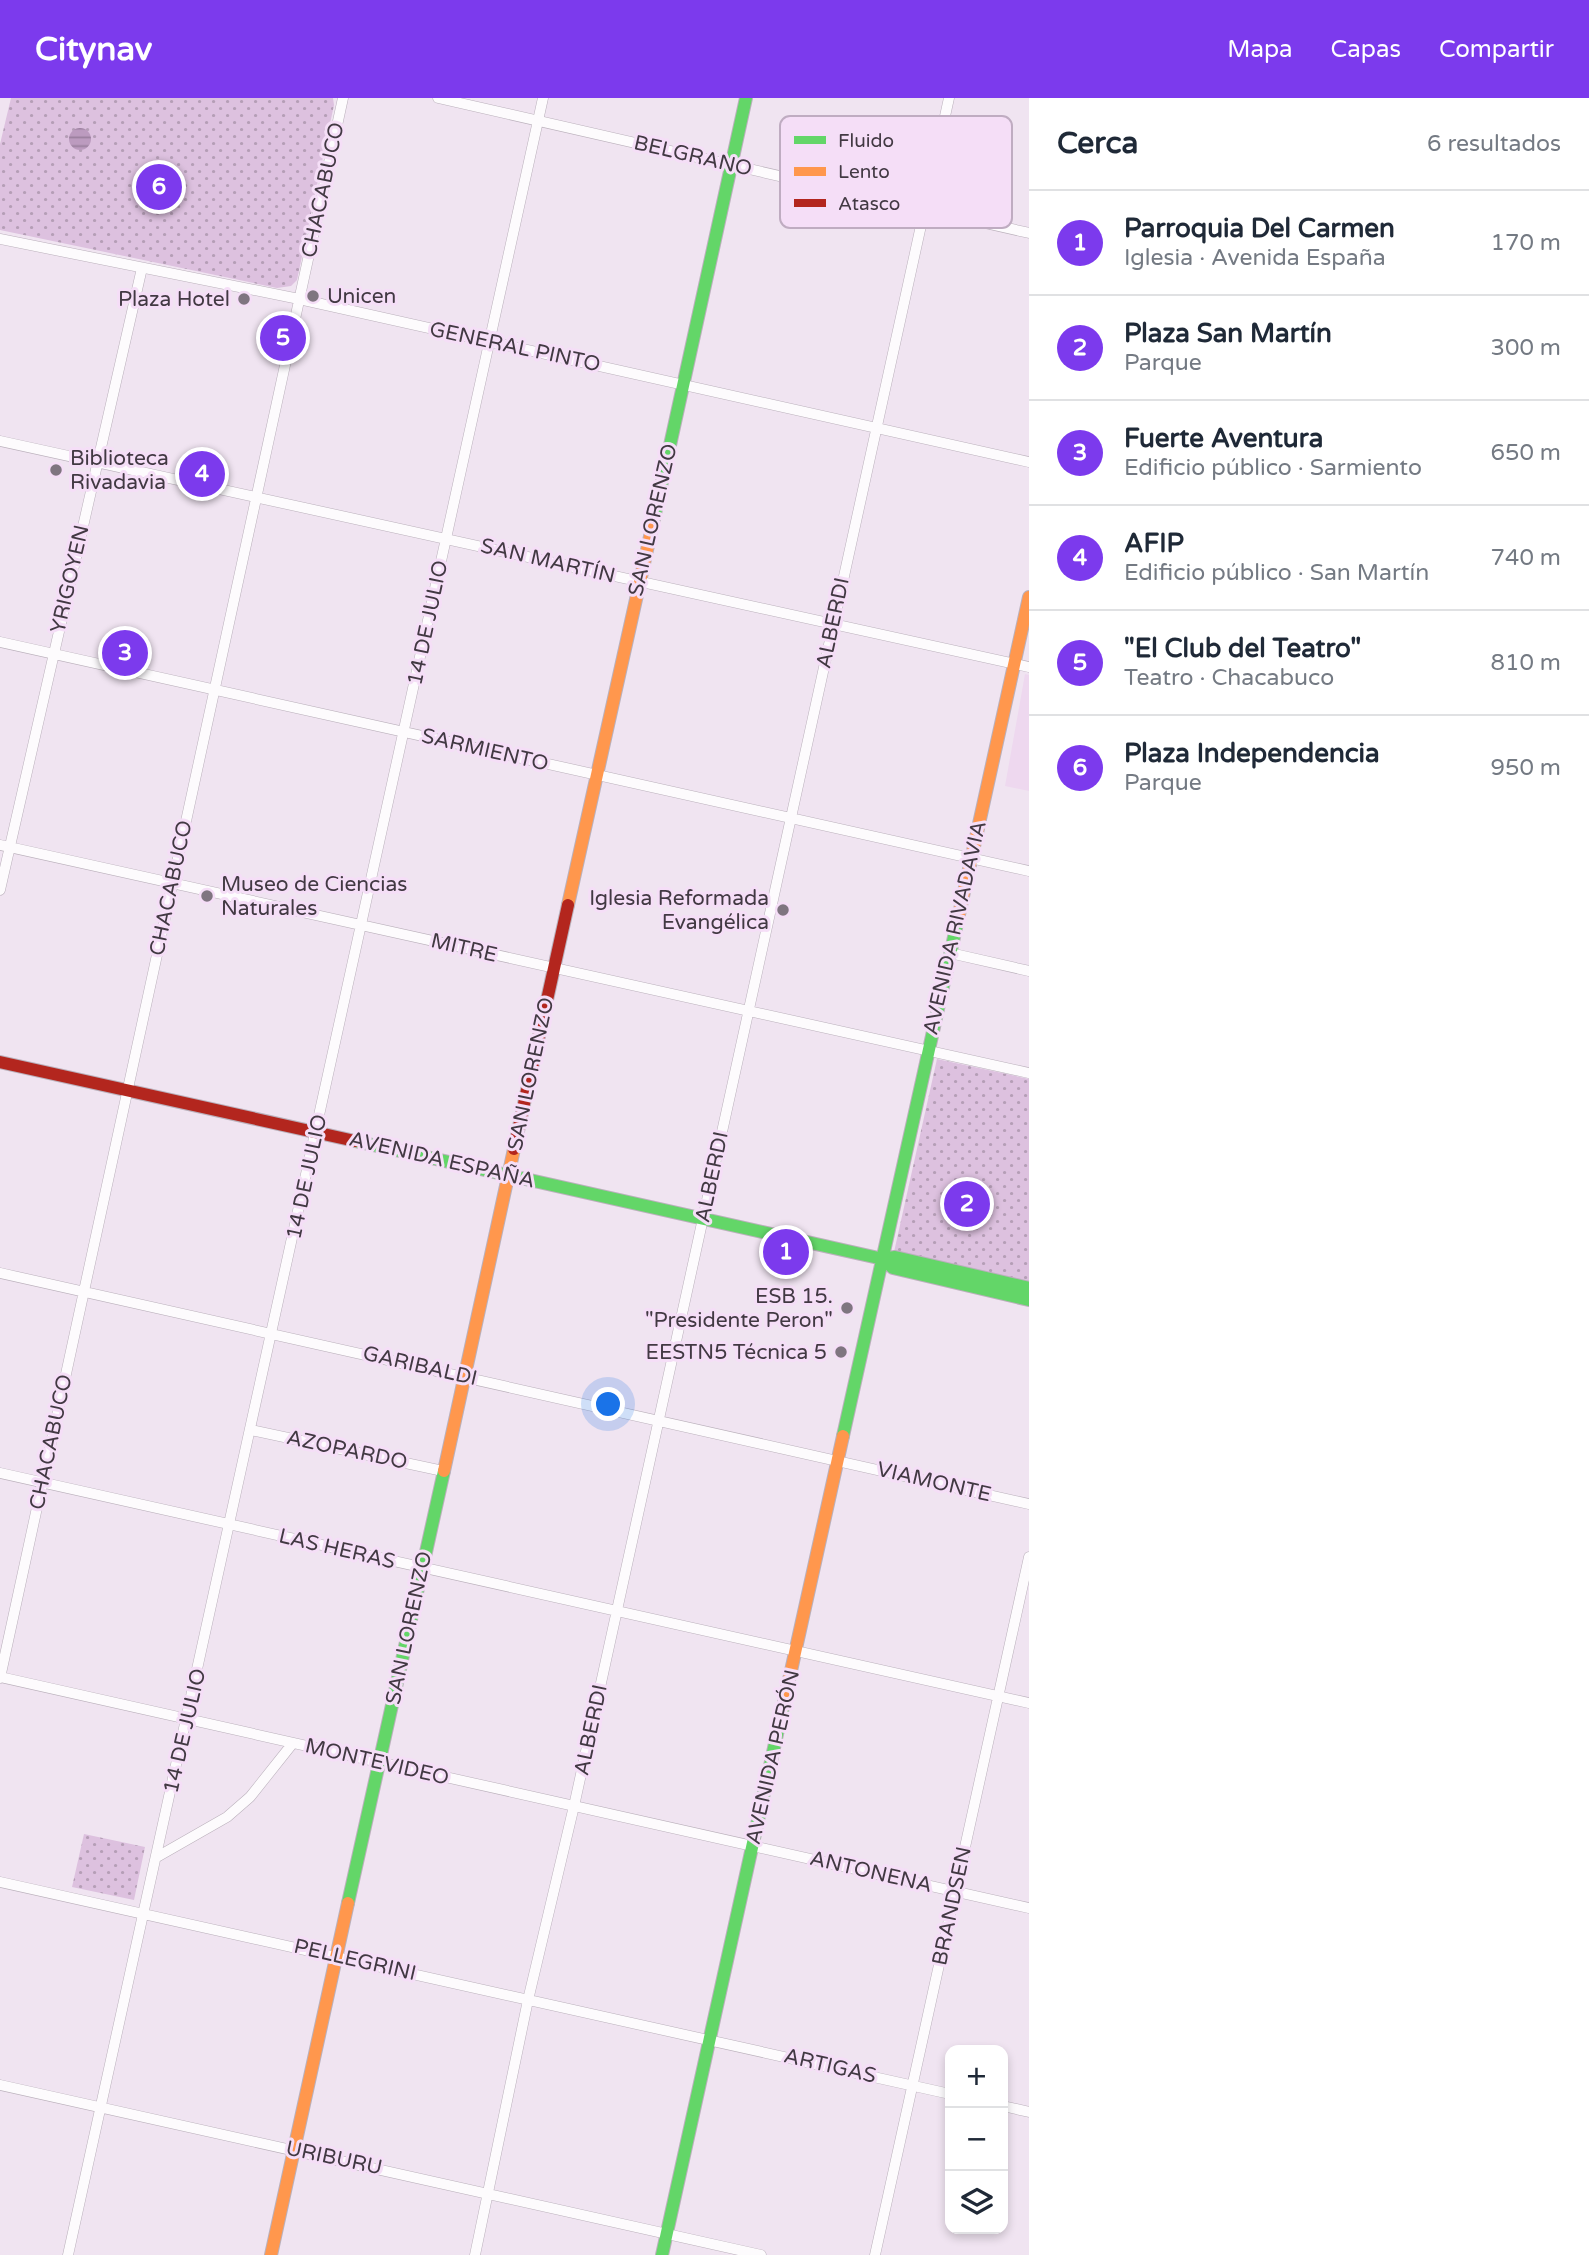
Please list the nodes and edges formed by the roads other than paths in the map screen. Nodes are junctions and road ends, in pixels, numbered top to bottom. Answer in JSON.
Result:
{"nodes":[{"id":1,"x":343,"y":98,"type":"edge"},
{"id":2,"x":438,"y":98,"type":"edge"},
{"id":3,"x":543,"y":98,"type":"edge"},
{"id":4,"x":746,"y":98,"type":"edge"},
{"id":5,"x":949,"y":98,"type":"edge"},
{"id":6,"x":945,"y":116,"type":"edge"},
{"id":7,"x":538,"y":121,"type":"junction"},
{"id":8,"x":731,"y":164,"type":"junction"},
{"id":9,"x":780,"y":176,"type":"edge"},
{"id":10,"x":922,"y":228,"type":"edge"},
{"id":11,"x":1007,"y":228,"type":"edge"},
{"id":12,"x":1029,"y":233,"type":"edge"},
{"id":13,"x":0,"y":239,"type":"edge"},
{"id":14,"x":142,"y":268,"type":"junction"},
{"id":15,"x":299,"y":299,"type":"junction"},
{"id":16,"x":489,"y":342,"type":"junction"},
{"id":17,"x":683,"y":384,"type":"junction"},
{"id":18,"x":876,"y":427,"type":"junction"},
{"id":19,"x":0,"y":441,"type":"edge"},
{"id":20,"x":1029,"y":462,"type":"edge"},
{"id":21,"x":96,"y":464,"type":"junction"},
{"id":22,"x":255,"y":497,"type":"junction"},
{"id":23,"x":446,"y":538,"type":"junction"},
{"id":24,"x":639,"y":581,"type":"junction"},
{"id":25,"x":1029,"y":597,"type":"edge"},
{"id":26,"x":833,"y":624,"type":"junction"},
{"id":27,"x":0,"y":642,"type":"edge"},
{"id":28,"x":53,"y":654,"type":"junction"},
{"id":29,"x":1014,"y":664,"type":"junction"},
{"id":30,"x":1029,"y":667,"type":"edge"},
{"id":31,"x":214,"y":690,"type":"junction"},
{"id":32,"x":404,"y":732,"type":"junction"},
{"id":33,"x":597,"y":775,"type":"junction"},
{"id":34,"x":791,"y":818,"type":"junction"},
{"id":35,"x":5,"y":846,"type":"edge"},
{"id":36,"x":971,"y":858,"type":"junction"},
{"id":37,"x":1029,"y":871,"type":"edge"},
{"id":38,"x":172,"y":883,"type":"junction"},
{"id":39,"x":0,"y":890,"type":"edge"},
{"id":40,"x":362,"y":925,"type":"junction"},
{"id":41,"x":950,"y":953,"type":"junction"},
{"id":42,"x":554,"y":968,"type":"junction"},
{"id":43,"x":1029,"y":971,"type":"edge"},
{"id":44,"x":748,"y":1011,"type":"junction"},
{"id":45,"x":928,"y":1051,"type":"junction"},
{"id":46,"x":0,"y":1062,"type":"edge"},
{"id":47,"x":1029,"y":1073,"type":"edge"},
{"id":48,"x":128,"y":1090,"type":"junction"},
{"id":49,"x":317,"y":1132,"type":"junction"},
{"id":50,"x":509,"y":1175,"type":"junction"},
{"id":51,"x":703,"y":1219,"type":"junction"},
{"id":52,"x":883,"y":1259,"type":"junction"},
{"id":53,"x":0,"y":1273,"type":"edge"},
{"id":54,"x":1029,"y":1288,"type":"edge"},
{"id":55,"x":84,"y":1291,"type":"junction"},
{"id":56,"x":1029,"y":1300,"type":"edge"},
{"id":57,"x":272,"y":1333,"type":"junction"},
{"id":58,"x":464,"y":1376,"type":"junction"},
{"id":59,"x":659,"y":1420,"type":"junction"},
{"id":60,"x":251,"y":1430,"type":"junction"},
{"id":61,"x":840,"y":1460,"type":"junction"},
{"id":62,"x":443,"y":1471,"type":"junction"},
{"id":63,"x":0,"y":1474,"type":"edge"},
{"id":64,"x":42,"y":1483,"type":"junction"},
{"id":65,"x":1029,"y":1504,"type":"edge"},
{"id":66,"x":230,"y":1525,"type":"junction"},
{"id":67,"x":1029,"y":1557,"type":"edge"},
{"id":68,"x":422,"y":1567,"type":"junction"},
{"id":69,"x":617,"y":1611,"type":"junction"},
{"id":70,"x":797,"y":1650,"type":"junction"},
{"id":71,"x":0,"y":1677,"type":"edge"},
{"id":72,"x":998,"y":1695,"type":"junction"},
{"id":73,"x":1029,"y":1703,"type":"edge"},
{"id":74,"x":188,"y":1719,"type":"junction"},
{"id":75,"x":293,"y":1743,"type":"junction"},
{"id":76,"x":379,"y":1762,"type":"junction"},
{"id":77,"x":574,"y":1806,"type":"junction"},
{"id":78,"x":753,"y":1846,"type":"junction"},
{"id":79,"x":156,"y":1857,"type":"junction"},
{"id":80,"x":0,"y":1882,"type":"edge"},
{"id":81,"x":954,"y":1891,"type":"junction"},
{"id":82,"x":1029,"y":1908,"type":"edge"},
{"id":83,"x":146,"y":1913,"type":"junction"},
{"id":84,"x":336,"y":1956,"type":"junction"},
{"id":85,"x":528,"y":2000,"type":"junction"},
{"id":86,"x":710,"y":2039,"type":"junction"},
{"id":87,"x":3,"y":2085,"type":"edge"},
{"id":88,"x":913,"y":2085,"type":"junction"},
{"id":89,"x":945,"y":2093,"type":"edge"},
{"id":90,"x":0,"y":2096,"type":"edge"},
{"id":91,"x":1008,"y":2107,"type":"edge"},
{"id":92,"x":100,"y":2108,"type":"junction"},
{"id":93,"x":1029,"y":2112,"type":"edge"},
{"id":94,"x":294,"y":2149,"type":"junction"},
{"id":95,"x":489,"y":2193,"type":"junction"},
{"id":96,"x":667,"y":2232,"type":"junction"},
{"id":97,"x":68,"y":2255,"type":"edge"},
{"id":98,"x":271,"y":2255,"type":"edge"},
{"id":99,"x":475,"y":2255,"type":"edge"},
{"id":100,"x":662,"y":2255,"type":"edge"},
{"id":101,"x":761,"y":2255,"type":"edge"},
{"id":102,"x":875,"y":2255,"type":"edge"}],
"edges":[{"from":1,"to":15,"type":"street","name":"CHACABUCO"},
{"from":2,"to":7,"type":"street","name":"BELGRANO"},
{"from":3,"to":7,"type":"street","name":"14 DE JULIO"},
{"from":4,"to":8,"type":"main road","name":"SAN LORENZO"},
{"from":5,"to":6,"type":"street","name":"ALBERDI"},
{"from":7,"to":8,"type":"street","name":"BELGRANO"},
{"from":7,"to":16,"type":"street","name":"14 DE JULIO"},
{"from":8,"to":9,"type":"street","name":"BELGRANO"},
{"from":8,"to":17,"type":"main road","name":"SAN LORENZO"},
{"from":10,"to":18,"type":"street","name":"ALBERDI"},
{"from":11,"to":12,"type":"street","name":"BELGRANO"},
{"from":13,"to":14,"type":"street","name":"GENERAL PINTO"},
{"from":14,"to":15,"type":"street","name":"GENERAL PINTO"},
{"from":14,"to":21,"type":"street","name":"YRIGOYEN"},
{"from":15,"to":16,"type":"street","name":"GENERAL PINTO"},
{"from":15,"to":22,"type":"street","name":"CHACABUCO"},
{"from":16,"to":17,"type":"street","name":"GENERAL PINTO"},
{"from":16,"to":23,"type":"street","name":"14 DE JULIO"},
{"from":17,"to":18,"type":"street","name":"GENERAL PINTO"},
{"from":17,"to":24,"type":"main road","name":"SAN LORENZO"},
{"from":18,"to":20,"type":"street","name":"GENERAL PINTO"},
{"from":18,"to":26,"type":"street","name":"ALBERDI"},
{"from":19,"to":21,"type":"street","name":"SAN MARTÍN"},
{"from":21,"to":22,"type":"street","name":"SAN MARTÍN"},
{"from":21,"to":28,"type":"street","name":"YRIGOYEN"},
{"from":22,"to":23,"type":"street","name":"SAN MARTÍN"},
{"from":22,"to":31,"type":"street","name":"CHACABUCO"},
{"from":23,"to":24,"type":"street","name":"SAN MARTÍN"},
{"from":23,"to":32,"type":"street","name":"14 DE JULIO"},
{"from":24,"to":26,"type":"street","name":"SAN MARTÍN"},
{"from":24,"to":33,"type":"main road","name":"SAN LORENZO"},
{"from":25,"to":29,"type":"main road","name":"AVENIDA RIVADAVIA"},
{"from":26,"to":29,"type":"street","name":"SAN MARTÍN"},
{"from":26,"to":34,"type":"street","name":"ALBERDI"},
{"from":27,"to":28,"type":"street","name":"SARMIENTO"},
{"from":28,"to":31,"type":"street","name":"SARMIENTO"},
{"from":28,"to":35,"type":"street","name":"YRIGOYEN"},
{"from":29,"to":30,"type":"street","name":"SAN MARTÍN"},
{"from":29,"to":36,"type":"main road","name":"AVENIDA RIVADAVIA"},
{"from":31,"to":32,"type":"street","name":"SARMIENTO"},
{"from":31,"to":38,"type":"street","name":"CHACABUCO"},
{"from":32,"to":33,"type":"street","name":"SARMIENTO"},
{"from":32,"to":40,"type":"street","name":"14 DE JULIO"},
{"from":33,"to":34,"type":"street","name":"SARMIENTO"},
{"from":33,"to":42,"type":"main road","name":"SAN LORENZO"},
{"from":34,"to":36,"type":"street","name":"SARMIENTO"},
{"from":34,"to":44,"type":"street","name":"ALBERDI"},
{"from":35,"to":38,"type":"street","name":"MITRE"},
{"from":35,"to":39,"type":"street","name":"YRIGOYEN"},
{"from":36,"to":37,"type":"street","name":"SARMIENTO"},
{"from":36,"to":41,"type":"main road","name":"AVENIDA RIVADAVIA"},
{"from":38,"to":40,"type":"street","name":"MITRE"},
{"from":38,"to":48,"type":"street","name":"CHACABUCO"},
{"from":40,"to":42,"type":"street","name":"MITRE"},
{"from":40,"to":49,"type":"street","name":"14 DE JULIO"},
{"from":41,"to":43,"type":"street"},
{"from":41,"to":45,"type":"main road","name":"AVENIDA RIVADAVIA"},
{"from":42,"to":44,"type":"street","name":"MITRE"},
{"from":42,"to":50,"type":"main road","name":"SAN LORENZO"},
{"from":44,"to":45,"type":"street","name":"MITRE"},
{"from":44,"to":51,"type":"street","name":"ALBERDI"},
{"from":45,"to":47,"type":"street","name":"MITRE"},
{"from":45,"to":52,"type":"main road","name":"AVENIDA RIVADAVIA"},
{"from":46,"to":48,"type":"main road","name":"AVENIDA ESPAÑA"},
{"from":48,"to":49,"type":"main road","name":"AVENIDA ESPAÑA"},
{"from":48,"to":55,"type":"street","name":"CHACABUCO"},
{"from":49,"to":50,"type":"main road","name":"AVENIDA ESPAÑA"},
{"from":49,"to":57,"type":"street","name":"14 DE JULIO"},
{"from":50,"to":51,"type":"main road","name":"AVENIDA ESPAÑA"},
{"from":50,"to":58,"type":"main road","name":"SAN LORENZO"},
{"from":51,"to":52,"type":"main road","name":"AVENIDA ESPAÑA"},
{"from":51,"to":59,"type":"street","name":"ALBERDI"},
{"from":52,"to":54,"type":"main road"},
{"from":52,"to":56,"type":"main road"},
{"from":52,"to":61,"type":"main road","name":"AVENIDA PERÓN"},
{"from":53,"to":55,"type":"street","name":"GARIBALDI"},
{"from":55,"to":57,"type":"street","name":"GARIBALDI"},
{"from":55,"to":64,"type":"street","name":"CHACABUCO"},
{"from":57,"to":58,"type":"street","name":"GARIBALDI"},
{"from":57,"to":60,"type":"street","name":"14 DE JULIO"},
{"from":58,"to":59,"type":"street","name":"GARIBALDI"},
{"from":58,"to":62,"type":"main road","name":"SAN LORENZO"},
{"from":59,"to":61,"type":"street","name":"GARIBALDI"},
{"from":59,"to":69,"type":"street","name":"ALBERDI"},
{"from":60,"to":62,"type":"street","name":"AZOPARDO"},
{"from":60,"to":66,"type":"street","name":"14 DE JULIO"},
{"from":61,"to":65,"type":"street","name":"VIAMONTE"},
{"from":61,"to":70,"type":"main road","name":"AVENIDA PERÓN"},
{"from":62,"to":68,"type":"main road","name":"SAN LORENZO"},
{"from":63,"to":64,"type":"street","name":"LAS HERAS"},
{"from":64,"to":66,"type":"street","name":"LAS HERAS"},
{"from":64,"to":71,"type":"street","name":"CHACABUCO"},
{"from":66,"to":68,"type":"street","name":"LAS HERAS"},
{"from":66,"to":74,"type":"street","name":"14 DE JULIO"},
{"from":67,"to":72,"type":"street","name":"BRANDSEN"},
{"from":68,"to":69,"type":"street","name":"LAS HERAS"},
{"from":68,"to":76,"type":"main road","name":"SAN LORENZO"},
{"from":69,"to":70,"type":"street","name":"LAS HERAS"},
{"from":69,"to":77,"type":"street","name":"ALBERDI"},
{"from":70,"to":72,"type":"street","name":"LAS HERAS"},
{"from":70,"to":78,"type":"main road","name":"AVENIDA PERÓN"},
{"from":71,"to":74,"type":"street","name":"MONTEVIDEO"},
{"from":72,"to":73,"type":"street","name":"LAS HERAS"},
{"from":72,"to":81,"type":"street","name":"BRANDSEN"},
{"from":74,"to":75,"type":"street","name":"MONTEVIDEO"},
{"from":74,"to":79,"type":"street","name":"14 DE JULIO"},
{"from":75,"to":76,"type":"street","name":"MONTEVIDEO"},
{"from":75,"to":79,"type":"street"},
{"from":76,"to":77,"type":"street","name":"MONTEVIDEO"},
{"from":76,"to":84,"type":"main road","name":"SAN LORENZO"},
{"from":77,"to":78,"type":"street","name":"MONTEVIDEO"},
{"from":77,"to":85,"type":"street","name":"ALBERDI"},
{"from":78,"to":81,"type":"street","name":"ANTONENA"},
{"from":78,"to":86,"type":"main road","name":"AVENIDA PERÓN"},
{"from":79,"to":83,"type":"street","name":"14 DE JULIO"},
{"from":80,"to":83,"type":"street","name":"PELLEGRINI"},
{"from":81,"to":82,"type":"street","name":"ANTONENA"},
{"from":81,"to":88,"type":"street","name":"BRANDSEN"},
{"from":83,"to":84,"type":"street","name":"PELLEGRINI"},
{"from":83,"to":92,"type":"street","name":"14 DE JULIO"},
{"from":84,"to":85,"type":"street","name":"PELLEGRINI"},
{"from":84,"to":94,"type":"main road","name":"SAN LORENZO"},
{"from":85,"to":86,"type":"street","name":"PELLEGRINI"},
{"from":85,"to":95,"type":"street","name":"ALBERDI"},
{"from":86,"to":88,"type":"street","name":"ARTIGAS"},
{"from":86,"to":96,"type":"main road","name":"AVENIDA PERÓN"},
{"from":87,"to":90,"type":"street"},
{"from":87,"to":92,"type":"street","name":"URIBURU"},
{"from":88,"to":89,"type":"street","name":"ARTIGAS"},
{"from":88,"to":102,"type":"street","name":"BRANDSEN"},
{"from":91,"to":93,"type":"street"},
{"from":92,"to":94,"type":"street","name":"URIBURU"},
{"from":92,"to":97,"type":"street","name":"14 DE JULIO"},
{"from":94,"to":95,"type":"street","name":"URIBURU"},
{"from":94,"to":98,"type":"main road","name":"SAN LORENZO"},
{"from":95,"to":96,"type":"street","name":"URIBURU"},
{"from":95,"to":99,"type":"street","name":"ALBERDI"},
{"from":96,"to":100,"type":"main road","name":"AVENIDA PERÓN"},
{"from":96,"to":101,"type":"street","name":"URIBURU"}]}
